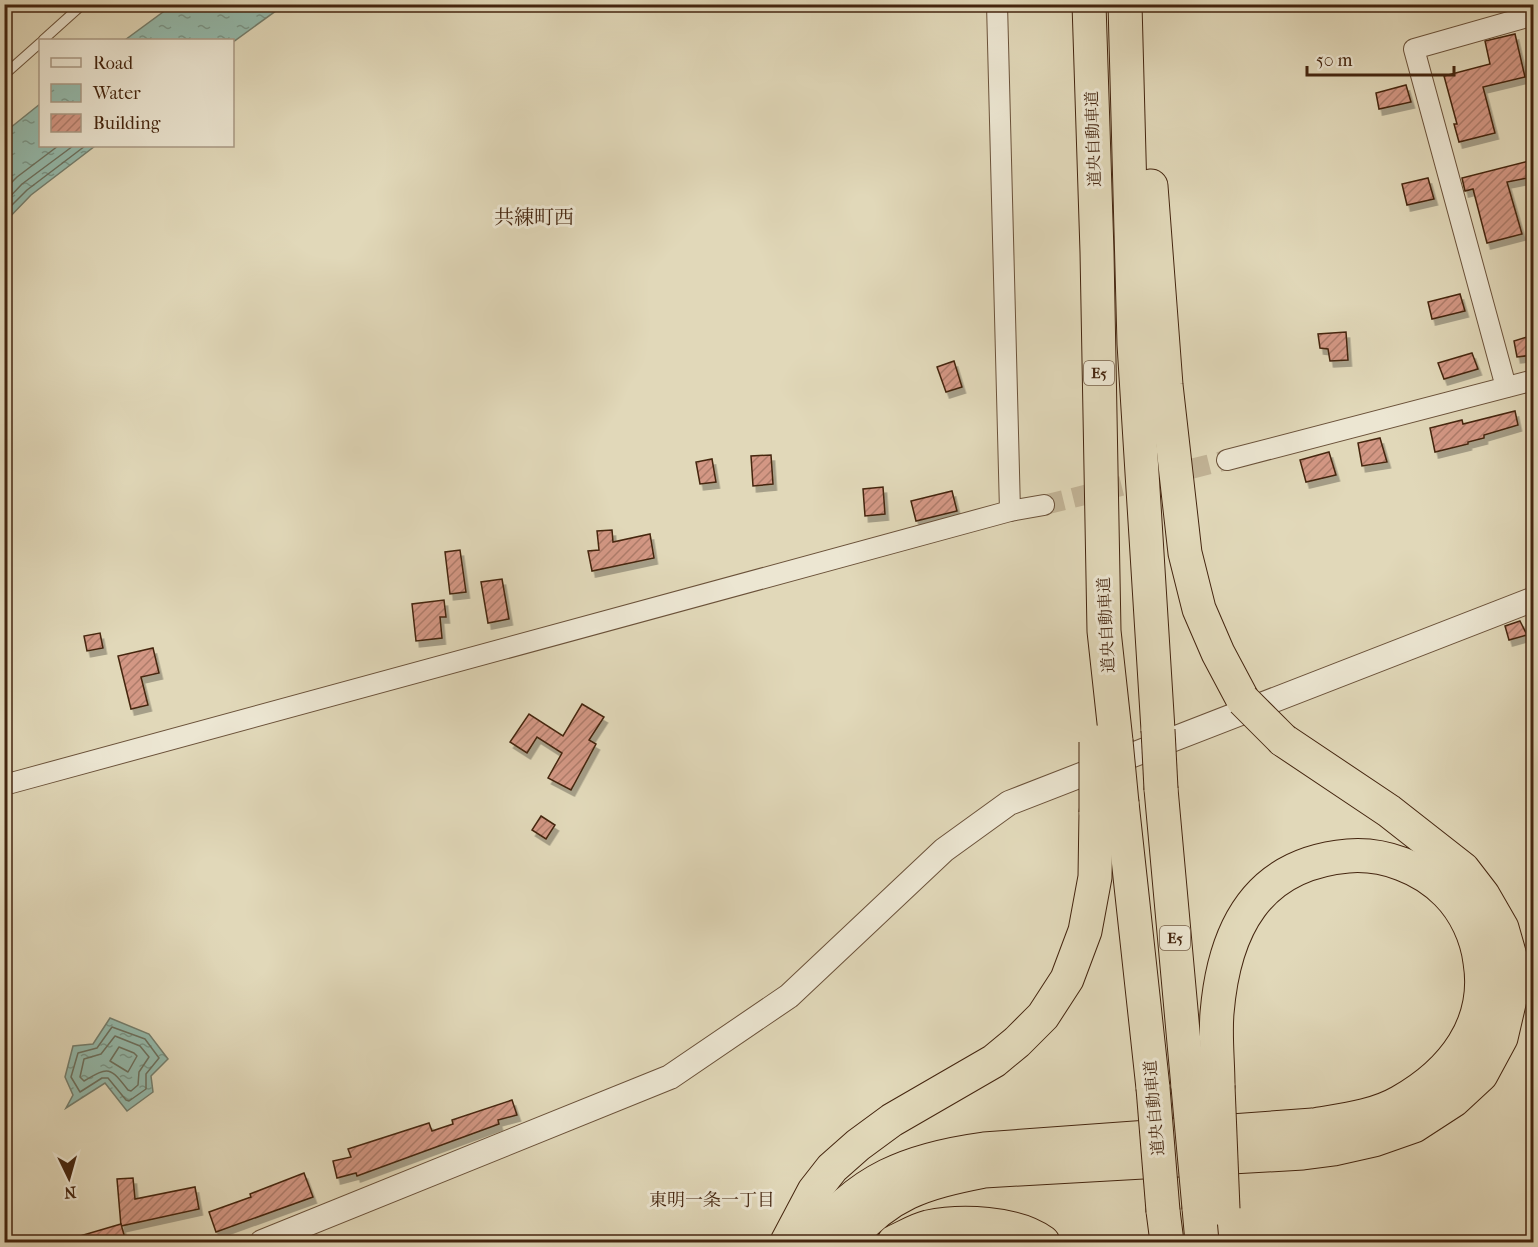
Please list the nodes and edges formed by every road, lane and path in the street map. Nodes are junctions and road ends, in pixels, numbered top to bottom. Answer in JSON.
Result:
{"nodes":[{"id":1,"x":83,"y":4,"type":"edge"},
{"id":2,"x":997,"y":4,"type":"edge"},
{"id":3,"x":1089,"y":4,"type":"edge"},
{"id":4,"x":1125,"y":4,"type":"edge"},
{"id":5,"x":1136,"y":4,"type":"edge"},
{"id":6,"x":1532,"y":4,"type":"edge"},
{"id":7,"x":1533,"y":13,"type":"edge"},
{"id":8,"x":45,"y":39,"type":"edge"},
{"id":9,"x":39,"y":45,"type":"edge"},
{"id":10,"x":4,"y":75,"type":"edge"},
{"id":11,"x":1533,"y":380,"type":"edge"},
{"id":12,"x":1506,"y":387,"type":"junction"},
{"id":13,"x":1227,"y":460,"type":"tunnel mouth"},
{"id":14,"x":1044,"y":505,"type":"tunnel mouth"},
{"id":15,"x":1010,"y":511,"type":"junction"},
{"id":16,"x":1533,"y":599,"type":"edge"},
{"id":17,"x":4,"y":785,"type":"edge"},
{"id":18,"x":1109,"y":808,"type":"junction"},
{"id":19,"x":1203,"y":1086,"type":"junction"},
{"id":20,"x":1211,"y":1209,"type":"junction"},
{"id":21,"x":1165,"y":1227,"type":"edge"},
{"id":22,"x":262,"y":1242,"type":"edge"},
{"id":23,"x":787,"y":1242,"type":"edge"},
{"id":24,"x":812,"y":1242,"type":"edge"},
{"id":25,"x":847,"y":1242,"type":"edge"},
{"id":26,"x":894,"y":1242,"type":"edge"},
{"id":27,"x":1043,"y":1242,"type":"edge"},
{"id":28,"x":1202,"y":1242,"type":"edge"},
{"id":29,"x":1219,"y":1242,"type":"edge"}],
"edges":[{"from":1,"to":8,"type":"lane"},
{"from":2,"to":15,"type":"street"},
{"from":3,"to":18,"type":"highway","name":"道央自動車道","number":"E5","bridge":true},
{"from":4,"to":19,"type":"highway","number":"E5","bridge":true},
{"from":5,"to":25,"type":"highway","bridge":true},
{"from":6,"to":7,"type":"street"},
{"from":7,"to":12,"type":"street"},
{"from":9,"to":10,"type":"lane"},
{"from":11,"to":12,"type":"street"},
{"from":12,"to":13,"type":"street"},
{"from":14,"to":15,"type":"street"},
{"from":15,"to":17,"type":"street"},
{"from":16,"to":22,"type":"street"},
{"from":18,"to":21,"type":"highway","name":"道央自動車道","number":"E5","bridge":true},
{"from":18,"to":23,"type":"highway"},
{"from":19,"to":20,"type":"highway","number":"E5","bridge":true},
{"from":19,"to":24,"type":"highway"},
{"from":20,"to":28,"type":"highway","number":"E5"},
{"from":20,"to":29,"type":"highway"},
{"from":26,"to":27,"type":"highway"}]}
